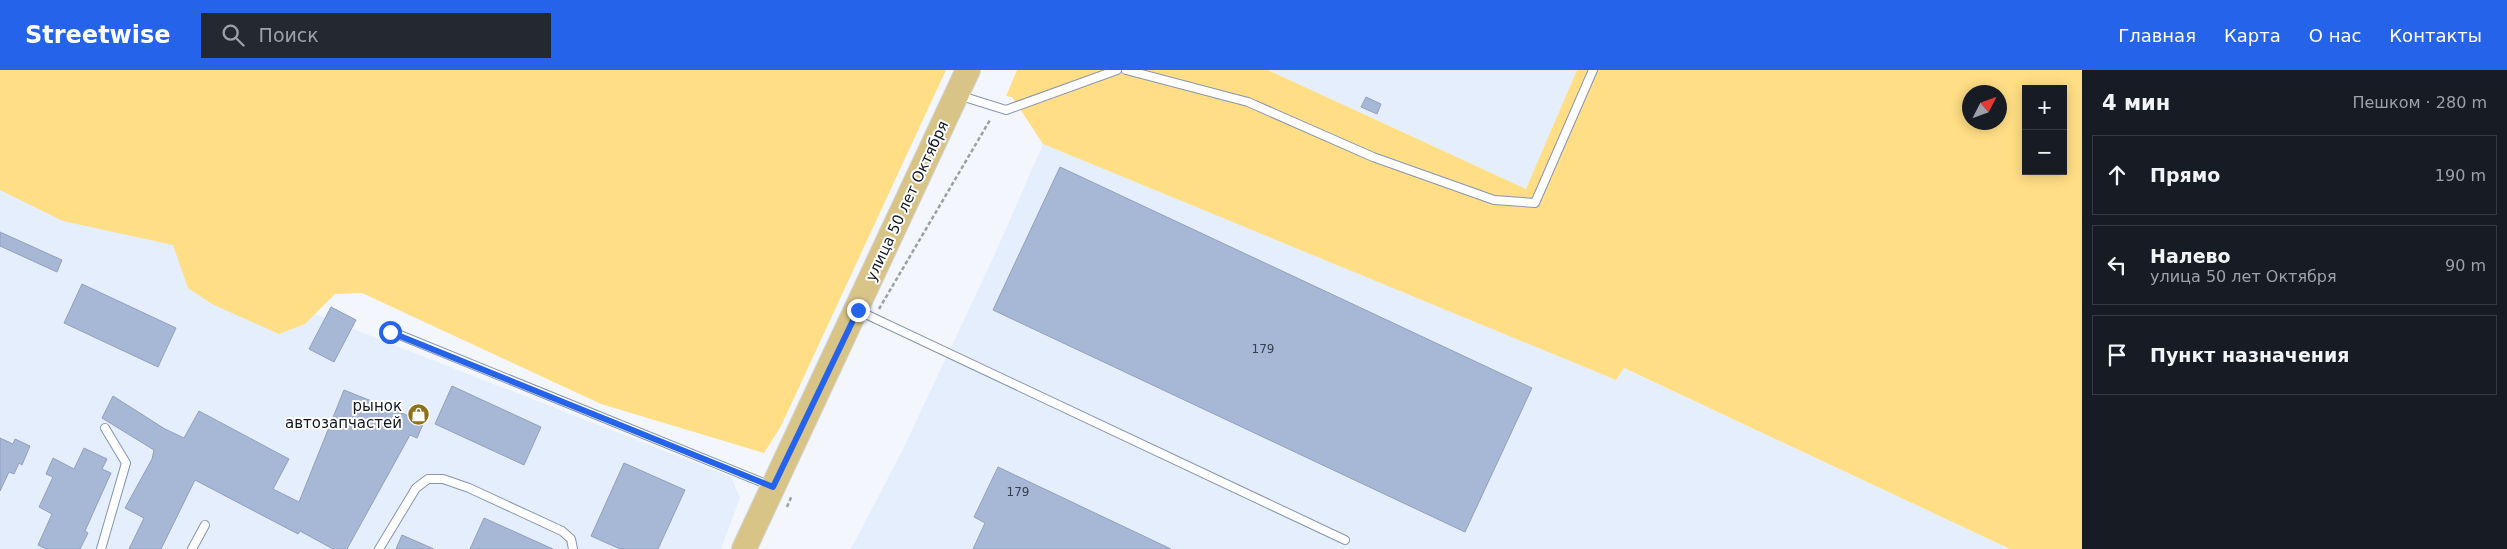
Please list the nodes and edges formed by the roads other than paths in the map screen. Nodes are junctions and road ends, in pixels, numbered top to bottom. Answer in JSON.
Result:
{"nodes":[{"id":1,"x":968,"y":70,"type":"edge"},
{"id":2,"x":1117,"y":70,"type":"edge"},
{"id":3,"x":1126,"y":70,"type":"edge"},
{"id":4,"x":1593,"y":70,"type":"edge"},
{"id":5,"x":956,"y":95,"type":"junction"},
{"id":6,"x":858,"y":310,"type":"junction"},
{"id":7,"x":390,"y":332,"type":"dead end"},
{"id":8,"x":105,"y":428,"type":"dead end"},
{"id":9,"x":773,"y":487,"type":"junction"},
{"id":10,"x":205,"y":525,"type":"dead end"},
{"id":11,"x":1345,"y":540,"type":"dead end"},
{"id":12,"x":101,"y":549,"type":"edge"},
{"id":13,"x":192,"y":549,"type":"edge"},
{"id":14,"x":379,"y":549,"type":"edge"},
{"id":15,"x":573,"y":549,"type":"edge"},
{"id":16,"x":744,"y":549,"type":"edge"}],
"edges":[{"from":1,"to":5,"type":"main road","name":"улица 50 лет Октября"},
{"from":2,"to":5,"type":"lane"},
{"from":3,"to":4,"type":"lane"},
{"from":5,"to":6,"type":"main road","name":"улица 50 лет Октября"},
{"from":6,"to":9,"type":"main road","name":"улица 50 лет Октября"},
{"from":6,"to":11,"type":"lane"},
{"from":7,"to":9,"type":"lane"},
{"from":8,"to":12,"type":"lane"},
{"from":9,"to":16,"type":"main road","name":"улица 50 лет Октября"},
{"from":10,"to":13,"type":"lane"},
{"from":14,"to":15,"type":"lane"}]}
